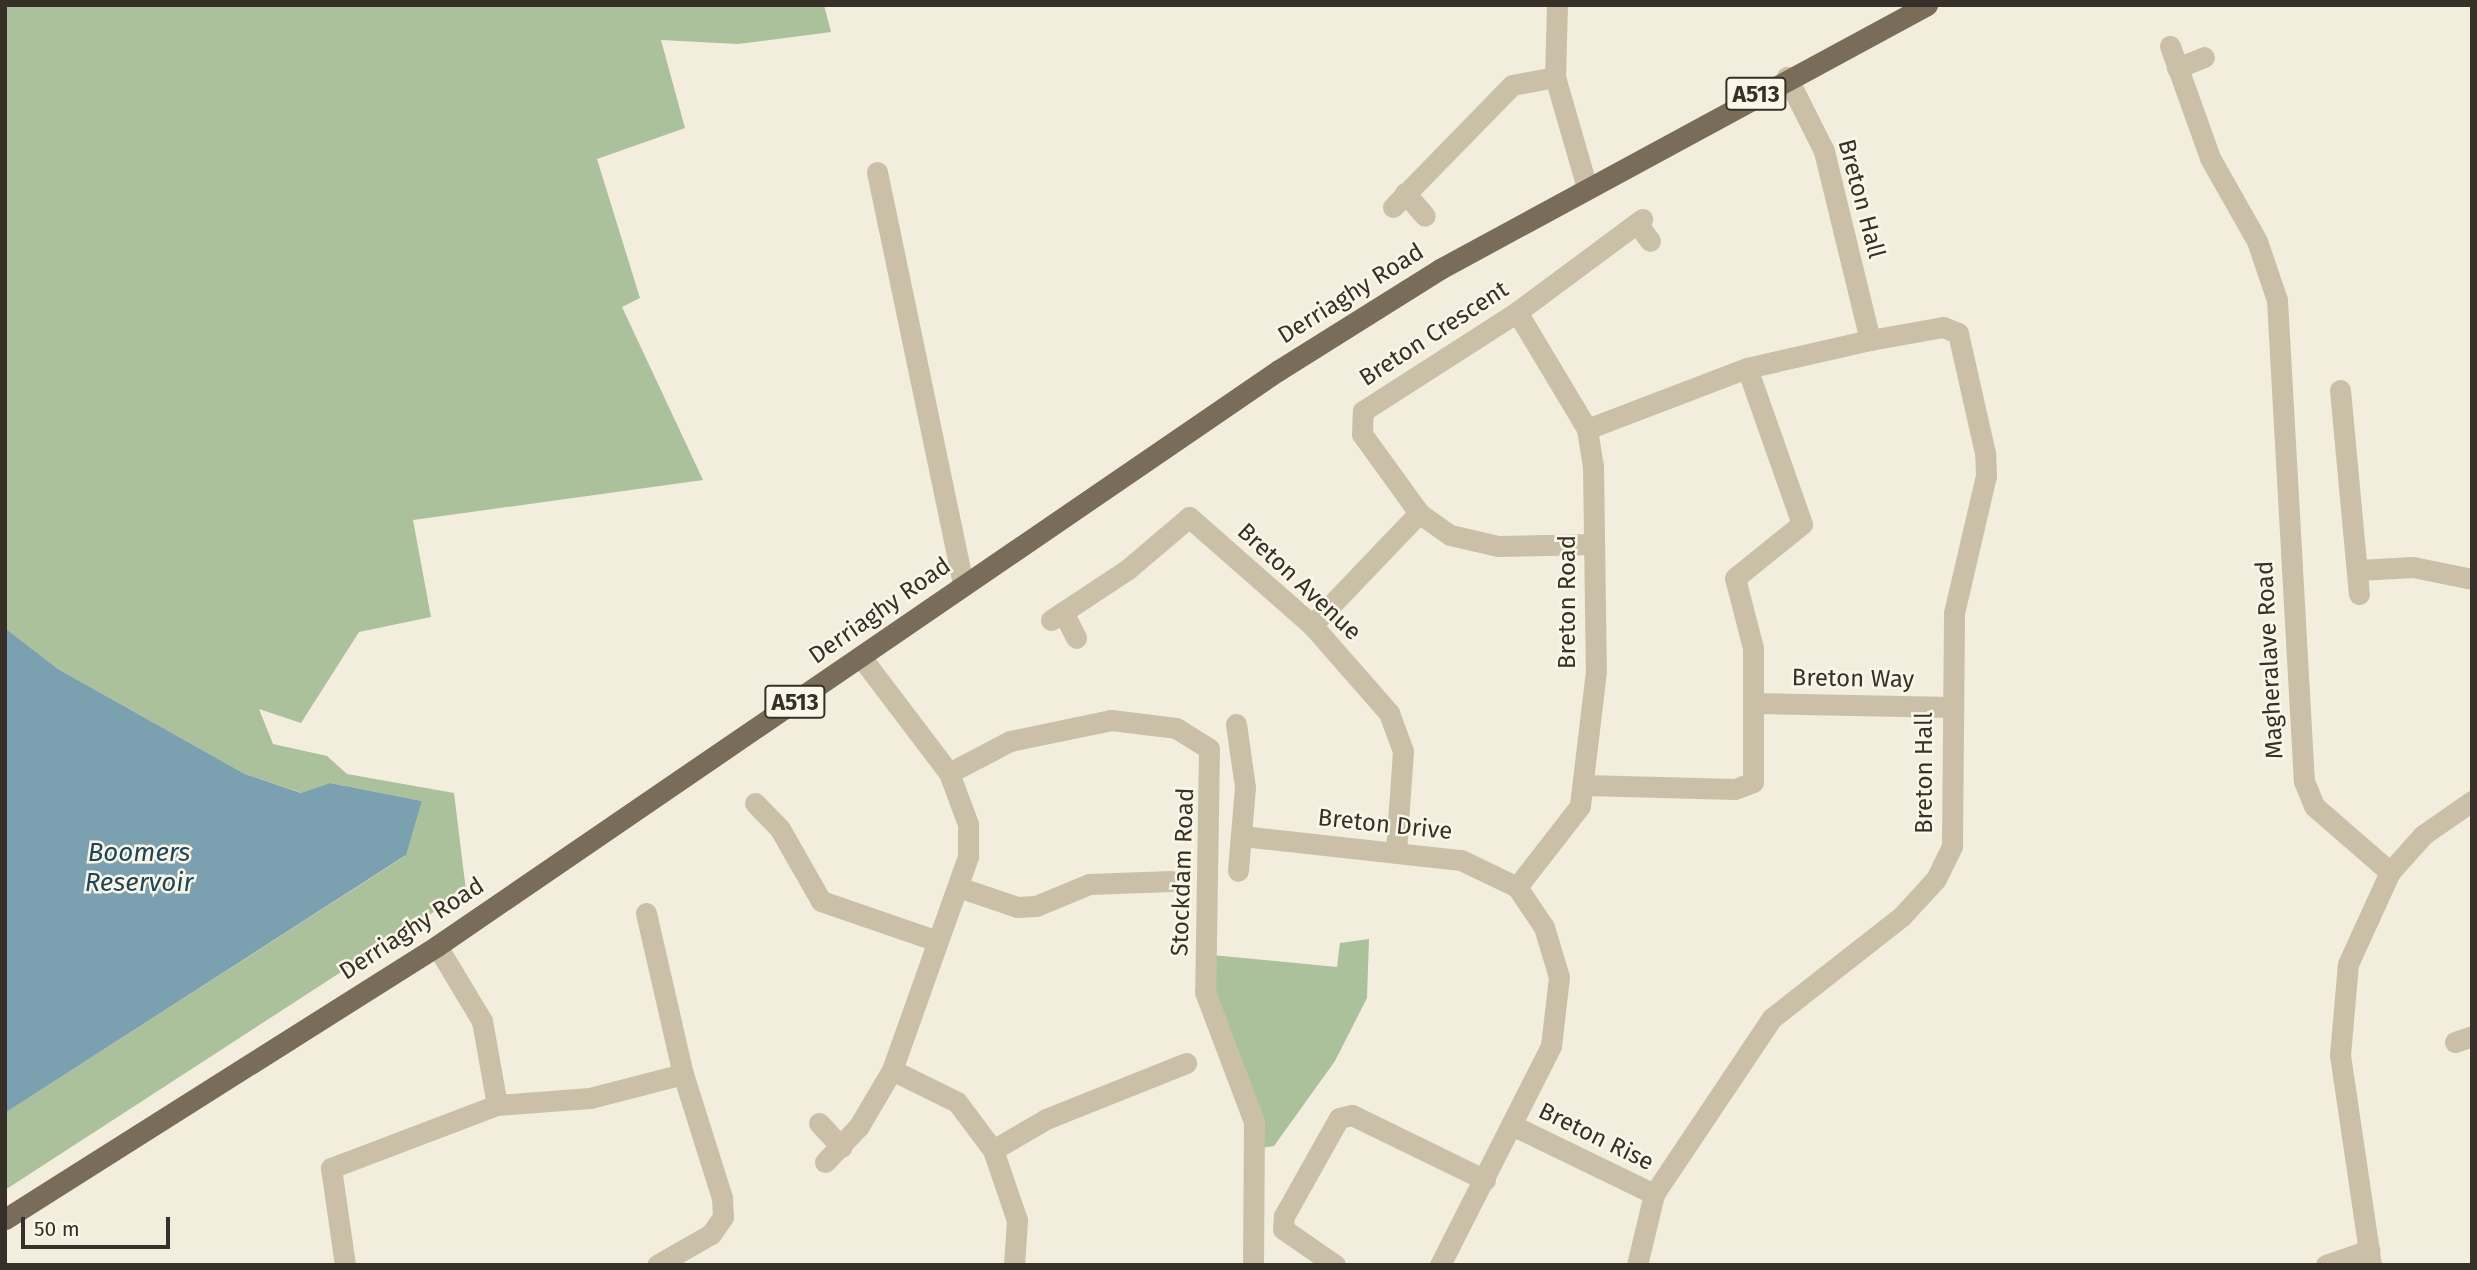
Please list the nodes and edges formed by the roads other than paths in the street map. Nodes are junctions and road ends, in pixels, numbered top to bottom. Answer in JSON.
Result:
{"nodes":[{"id":1,"x":1558,"y":5,"type":"edge"},
{"id":2,"x":1927,"y":5,"type":"edge"},
{"id":3,"x":2170,"y":46,"type":"dead end"},
{"id":4,"x":2204,"y":57,"type":"dead end"},
{"id":5,"x":2177,"y":68,"type":"junction"},
{"id":6,"x":1555,"y":77,"type":"junction"},
{"id":7,"x":1787,"y":77,"type":"junction"},
{"id":8,"x":877,"y":172,"type":"dead end"},
{"id":9,"x":1587,"y":188,"type":"junction"},
{"id":10,"x":1425,"y":216,"type":"dead end"},
{"id":11,"x":1650,"y":241,"type":"dead end"},
{"id":12,"x":1517,"y":312,"type":"junction"},
{"id":13,"x":1870,"y":340,"type":"junction"},
{"id":14,"x":1746,"y":368,"type":"junction"},
{"id":15,"x":2340,"y":390,"type":"dead end"},
{"id":16,"x":1587,"y":429,"type":"junction"},
{"id":17,"x":1419,"y":513,"type":"junction"},
{"id":18,"x":1594,"y":544,"type":"junction"},
{"id":19,"x":2358,"y":570,"type":"junction"},
{"id":20,"x":2472,"y":579,"type":"edge"},
{"id":21,"x":962,"y":585,"type":"junction"},
{"id":22,"x":2359,"y":594,"type":"dead end"},
{"id":23,"x":1312,"y":625,"type":"junction"},
{"id":24,"x":1076,"y":638,"type":"dead end"},
{"id":25,"x":861,"y":657,"type":"junction"},
{"id":26,"x":1755,"y":703,"type":"junction"},
{"id":27,"x":1951,"y":707,"type":"junction"},
{"id":28,"x":1236,"y":724,"type":"dead end"},
{"id":29,"x":949,"y":773,"type":"junction"},
{"id":30,"x":1585,"y":785,"type":"junction"},
{"id":31,"x":2472,"y":801,"type":"edge"},
{"id":32,"x":755,"y":803,"type":"dead end"},
{"id":33,"x":1242,"y":836,"type":"junction"},
{"id":34,"x":1396,"y":851,"type":"junction"},
{"id":35,"x":1238,"y":871,"type":"dead end"},
{"id":36,"x":2390,"y":872,"type":"junction"},
{"id":37,"x":1171,"y":881,"type":"dead end"},
{"id":38,"x":1517,"y":887,"type":"junction"},
{"id":39,"x":961,"y":888,"type":"junction"},
{"id":40,"x":646,"y":914,"type":"dead end"},
{"id":41,"x":937,"y":941,"type":"junction"},
{"id":42,"x":437,"y":946,"type":"junction"},
{"id":43,"x":1186,"y":1063,"type":"dead end"},
{"id":44,"x":892,"y":1070,"type":"junction"},
{"id":45,"x":683,"y":1074,"type":"junction"},
{"id":46,"x":497,"y":1105,"type":"junction"},
{"id":47,"x":819,"y":1123,"type":"dead end"},
{"id":48,"x":1514,"y":1126,"type":"junction"},
{"id":49,"x":841,"y":1147,"type":"junction"},
{"id":50,"x":993,"y":1150,"type":"junction"},
{"id":51,"x":825,"y":1162,"type":"dead end"},
{"id":52,"x":1485,"y":1180,"type":"junction"},
{"id":53,"x":1654,"y":1194,"type":"junction"},
{"id":54,"x":5,"y":1219,"type":"edge"},
{"id":55,"x":2370,"y":1257,"type":"edge"},
{"id":56,"x":345,"y":1265,"type":"edge"},
{"id":57,"x":657,"y":1265,"type":"edge"},
{"id":58,"x":1014,"y":1265,"type":"edge"},
{"id":59,"x":1253,"y":1265,"type":"edge"},
{"id":60,"x":1335,"y":1265,"type":"edge"},
{"id":61,"x":1440,"y":1265,"type":"edge"},
{"id":62,"x":1637,"y":1265,"type":"edge"},
{"id":63,"x":2326,"y":1265,"type":"edge"}],
"edges":[{"from":1,"to":6,"type":"street"},
{"from":2,"to":7,"type":"main road","number":"A513"},
{"from":3,"to":5,"type":"street","name":"Magheralave Road"},
{"from":4,"to":5,"type":"street"},
{"from":5,"to":36,"type":"street","name":"Magheralave Road"},
{"from":6,"to":9,"type":"street"},
{"from":6,"to":10,"type":"street"},
{"from":7,"to":9,"type":"main road","number":"A513"},
{"from":7,"to":13,"type":"street","name":"Breton Hall"},
{"from":8,"to":21,"type":"street"},
{"from":9,"to":21,"type":"main road","name":"Derriaghy Road","number":"A513"},
{"from":11,"to":12,"type":"street","name":"Breton Crescent"},
{"from":12,"to":16,"type":"street","name":"Breton Road"},
{"from":12,"to":17,"type":"street","name":"Breton Crescent"},
{"from":13,"to":14,"type":"street","name":"Breton Hall"},
{"from":13,"to":27,"type":"street","name":"Breton Hall"},
{"from":14,"to":16,"type":"street","name":"Breton Hall"},
{"from":14,"to":26,"type":"street"},
{"from":15,"to":19,"type":"street"},
{"from":16,"to":18,"type":"street","name":"Breton Road"},
{"from":17,"to":18,"type":"street","name":"Breton Crescent"},
{"from":17,"to":23,"type":"street"},
{"from":18,"to":30,"type":"street","name":"Breton Road"},
{"from":19,"to":20,"type":"street"},
{"from":19,"to":22,"type":"street"},
{"from":21,"to":25,"type":"main road","name":"Derriaghy Road","number":"A513"},
{"from":23,"to":24,"type":"street","name":"Breton Avenue"},
{"from":23,"to":34,"type":"street","name":"Breton Avenue"},
{"from":25,"to":29,"type":"street"},
{"from":25,"to":42,"type":"main road","name":"Derriaghy Road","number":"A513"},
{"from":26,"to":27,"type":"street","name":"Breton Way"},
{"from":26,"to":30,"type":"street"},
{"from":27,"to":53,"type":"street","name":"Breton Hall"},
{"from":28,"to":33,"type":"street"},
{"from":29,"to":39,"type":"street"},
{"from":29,"to":59,"type":"street","name":"Stockdam Road"},
{"from":30,"to":38,"type":"street","name":"Breton Road"},
{"from":31,"to":36,"type":"street"},
{"from":32,"to":41,"type":"street"},
{"from":33,"to":34,"type":"street","name":"Breton Drive"},
{"from":33,"to":35,"type":"street"},
{"from":34,"to":38,"type":"street","name":"Breton Drive"},
{"from":36,"to":55,"type":"street"},
{"from":37,"to":39,"type":"street"},
{"from":38,"to":48,"type":"street"},
{"from":39,"to":41,"type":"street"},
{"from":40,"to":45,"type":"street"},
{"from":41,"to":44,"type":"street"},
{"from":42,"to":46,"type":"street"},
{"from":42,"to":54,"type":"main road","name":"Derriaghy Road","number":"A513"},
{"from":43,"to":50,"type":"street"},
{"from":44,"to":49,"type":"street"},
{"from":44,"to":50,"type":"street"},
{"from":45,"to":46,"type":"street"},
{"from":45,"to":57,"type":"street"},
{"from":46,"to":56,"type":"street"},
{"from":47,"to":49,"type":"street"},
{"from":48,"to":52,"type":"street"},
{"from":48,"to":53,"type":"street","name":"Breton Rise"},
{"from":49,"to":51,"type":"street"},
{"from":50,"to":58,"type":"street"},
{"from":52,"to":60,"type":"street"},
{"from":52,"to":61,"type":"street"},
{"from":53,"to":62,"type":"street"},
{"from":55,"to":63,"type":"street"}]}
